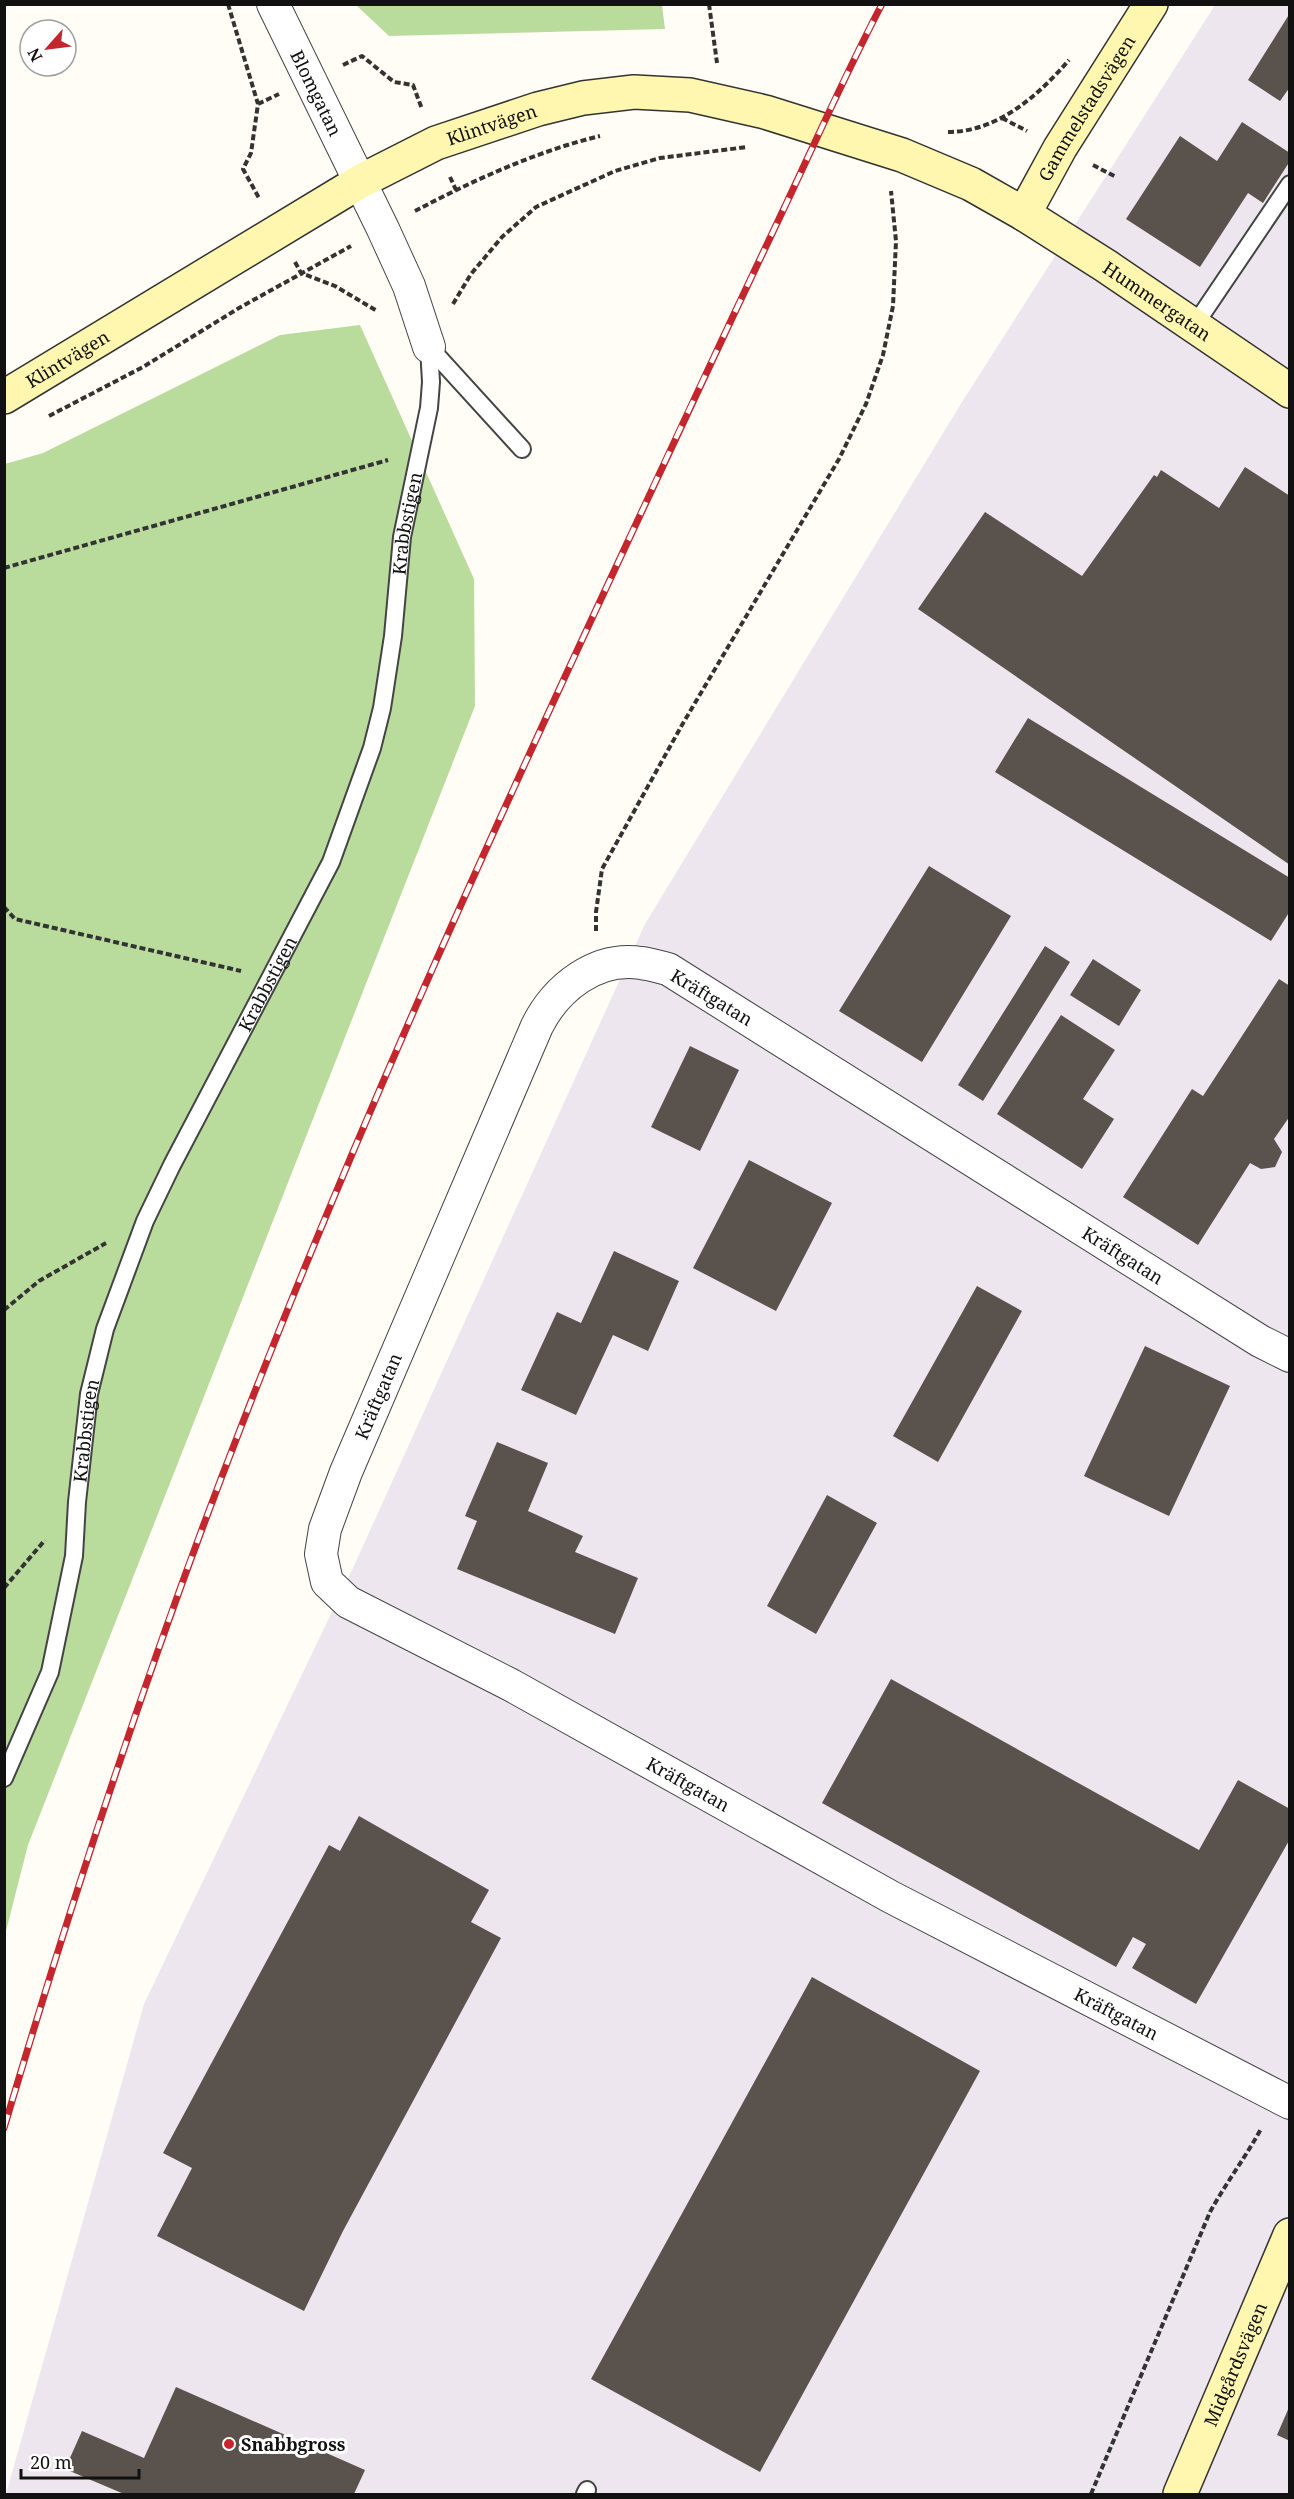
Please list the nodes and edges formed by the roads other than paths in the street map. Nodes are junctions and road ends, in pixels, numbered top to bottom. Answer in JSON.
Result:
{"nodes":[{"id":1,"x":273,"y":4,"type":"edge"},
{"id":2,"x":1150,"y":4,"type":"edge"},
{"id":3,"x":361,"y":181,"type":"junction"},
{"id":4,"x":1290,"y":184,"type":"edge"},
{"id":5,"x":1024,"y":214,"type":"junction"},
{"id":6,"x":1194,"y":327,"type":"junction"},
{"id":7,"x":429,"y":347,"type":"junction"},
{"id":8,"x":1290,"y":392,"type":"edge"},
{"id":9,"x":4,"y":397,"type":"edge"},
{"id":10,"x":522,"y":449,"type":"dead end"},
{"id":11,"x":1290,"y":1356,"type":"edge"},
{"id":12,"x":4,"y":1778,"type":"edge"},
{"id":13,"x":1283,"y":2100,"type":"edge"},
{"id":14,"x":1290,"y":2235,"type":"edge"},
{"id":15,"x":1180,"y":2494,"type":"edge"}],
"edges":[{"from":1,"to":3,"type":"street","name":"Blomgatan"},
{"from":2,"to":5,"type":"street","name":"Gammelstadsvägen"},
{"from":3,"to":5,"type":"street","name":"Klintvägen"},
{"from":3,"to":7,"type":"street","name":"Krabbstigen"},
{"from":3,"to":9,"type":"street","name":"Klintvägen"},
{"from":4,"to":6,"type":"lane"},
{"from":5,"to":6,"type":"street","name":"Hummergatan"},
{"from":6,"to":8,"type":"street","name":"Hummergatan"},
{"from":7,"to":10,"type":"lane"},
{"from":7,"to":12,"type":"lane","name":"Krabbstigen"},
{"from":11,"to":13,"type":"street","name":"Kräftgatan"},
{"from":14,"to":15,"type":"street","name":"Midgårdsvägen"}]}
